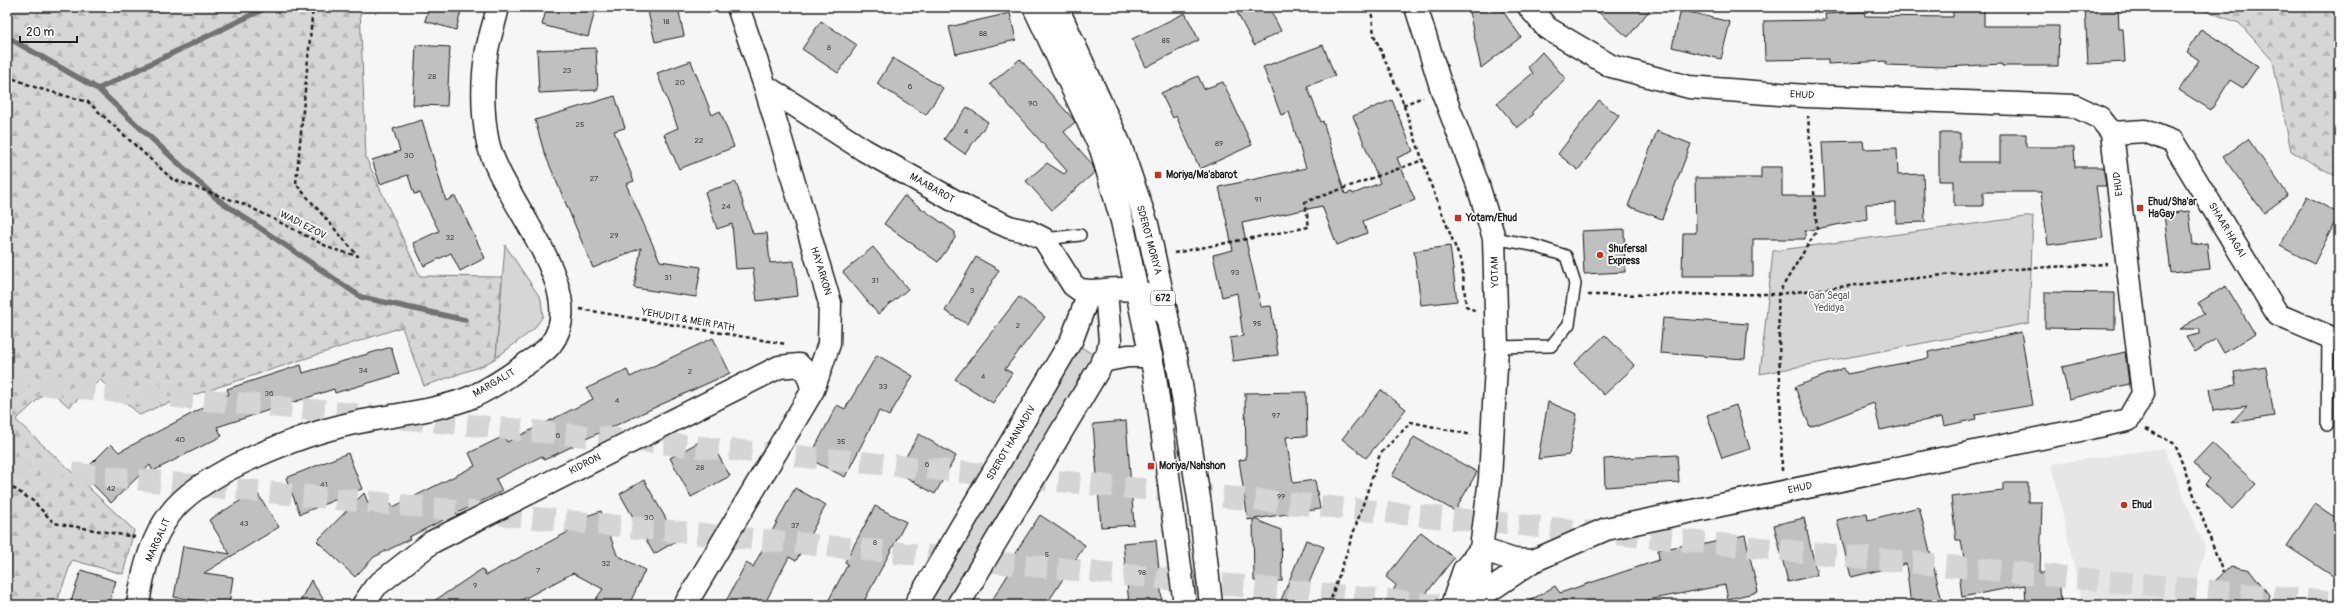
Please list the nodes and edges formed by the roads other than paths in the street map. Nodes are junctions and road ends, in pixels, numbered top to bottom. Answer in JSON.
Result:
{"nodes":[{"id":1,"x":498,"y":7,"type":"edge"},
{"id":2,"x":738,"y":7,"type":"edge"},
{"id":3,"x":1034,"y":7,"type":"edge"},
{"id":4,"x":1057,"y":7,"type":"edge"},
{"id":5,"x":1416,"y":7,"type":"edge"},
{"id":6,"x":1529,"y":7,"type":"edge"},
{"id":7,"x":765,"y":86,"type":"junction"},
{"id":8,"x":2112,"y":133,"type":"junction"},
{"id":9,"x":1080,"y":235,"type":"dead end"},
{"id":10,"x":1494,"y":238,"type":"junction"},
{"id":11,"x":1044,"y":239,"type":"junction"},
{"id":12,"x":1137,"y":290,"type":"junction"},
{"id":13,"x":1098,"y":291,"type":"junction"},
{"id":14,"x":1167,"y":318,"type":"junction"},
{"id":15,"x":2334,"y":339,"type":"edge"},
{"id":16,"x":1497,"y":347,"type":"junction"},
{"id":17,"x":1151,"y":356,"type":"junction"},
{"id":18,"x":1102,"y":361,"type":"junction"},
{"id":19,"x":813,"y":390,"type":"junction"},
{"id":20,"x":2327,"y":425,"type":"dead end"},
{"id":21,"x":1481,"y":549,"type":"junction"},
{"id":22,"x":1533,"y":561,"type":"junction"},
{"id":23,"x":1464,"y":604,"type":"edge"},
{"id":24,"x":138,"y":605,"type":"edge"},
{"id":25,"x":363,"y":605,"type":"edge"},
{"id":26,"x":685,"y":605,"type":"edge"},
{"id":27,"x":915,"y":605,"type":"edge"},
{"id":28,"x":958,"y":605,"type":"edge"},
{"id":29,"x":1185,"y":605,"type":"edge"},
{"id":30,"x":1212,"y":605,"type":"edge"}],
"edges":[{"from":1,"to":24,"type":"street","name":"MARGALIT"},
{"from":2,"to":7,"type":"street","name":"HAYARKON"},
{"from":3,"to":12,"type":"street","name":"SDEROT MORIYA","number":"672"},
{"from":4,"to":14,"type":"street","name":"SDEROT MORIYA","number":"672"},
{"from":5,"to":10,"type":"street","name":"YOTAM"},
{"from":6,"to":8,"type":"street","name":"EHUD"},
{"from":7,"to":11,"type":"street","name":"MAABAROT"},
{"from":7,"to":19,"type":"street","name":"HAYARKON"},
{"from":8,"to":15,"type":"street","name":"SHAAR HAGAI"},
{"from":8,"to":22,"type":"street","name":"EHUD"},
{"from":9,"to":11,"type":"lane"},
{"from":10,"to":16,"type":"street","name":"YOTAM"},
{"from":10,"to":16,"type":"lane"},
{"from":11,"to":13,"type":"street"},
{"from":12,"to":13,"type":"street"},
{"from":12,"to":14,"type":"street"},
{"from":12,"to":17,"type":"street","name":"SDEROT MORIYA","number":"672"},
{"from":13,"to":18,"type":"street"},
{"from":13,"to":27,"type":"street","name":"SDEROT HANNADIV"},
{"from":14,"to":30,"type":"street","name":"SDEROT MORIYA","number":"672"},
{"from":15,"to":20,"type":"lane"},
{"from":16,"to":21,"type":"street","name":"YOTAM"},
{"from":17,"to":18,"type":"street"},
{"from":17,"to":29,"type":"street","name":"SDEROT MORIYA","number":"672"},
{"from":18,"to":28,"type":"street"},
{"from":19,"to":25,"type":"street","name":"KIDRON"},
{"from":19,"to":26,"type":"street","name":"HAYARKON"},
{"from":21,"to":22,"type":"street","name":"EHUD"},
{"from":21,"to":23,"type":"street","name":"YOTAM"},
{"from":22,"to":23,"type":"street"}]}
